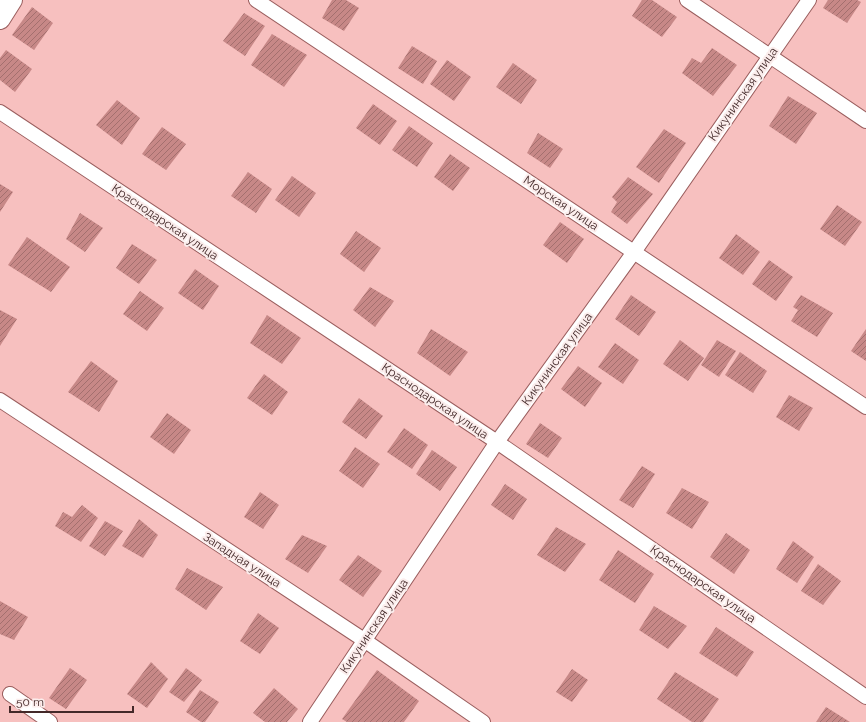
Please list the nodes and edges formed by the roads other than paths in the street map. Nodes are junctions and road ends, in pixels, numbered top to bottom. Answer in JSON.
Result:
{"nodes":[{"id":1,"x":12,"y":0,"type":"edge"},
{"id":2,"x":256,"y":0,"type":"edge"},
{"id":3,"x":687,"y":0,"type":"edge"},
{"id":4,"x":809,"y":0,"type":"edge"},
{"id":5,"x":0,"y":19,"type":"edge"},
{"id":6,"x":770,"y":56,"type":"junction"},
{"id":7,"x":0,"y":112,"type":"edge"},
{"id":8,"x":866,"y":121,"type":"edge"},
{"id":9,"x":634,"y":252,"type":"junction"},
{"id":10,"x":0,"y":400,"type":"edge"},
{"id":11,"x":866,"y":407,"type":"edge"},
{"id":12,"x":497,"y":442,"type":"junction"},
{"id":13,"x":364,"y":640,"type":"junction"},
{"id":14,"x":10,"y":694,"type":"dead end"},
{"id":15,"x":866,"y":697,"type":"edge"},
{"id":16,"x":50,"y":722,"type":"edge"},
{"id":17,"x":310,"y":722,"type":"edge"},
{"id":18,"x":483,"y":722,"type":"edge"}],
"edges":[{"from":1,"to":5,"type":"street"},
{"from":2,"to":9,"type":"street","name":"Морская улица"},
{"from":3,"to":6,"type":"street"},
{"from":4,"to":6,"type":"street","name":"Кикунинская улица"},
{"from":6,"to":8,"type":"street"},
{"from":6,"to":9,"type":"street","name":"Кикунинская улица"},
{"from":7,"to":12,"type":"street","name":"Краснодарская улица"},
{"from":9,"to":11,"type":"street","name":"Морская улица"},
{"from":9,"to":12,"type":"street","name":"Кикунинская улица"},
{"from":10,"to":13,"type":"street","name":"Западная улица"},
{"from":12,"to":13,"type":"street","name":"Кикунинская улица"},
{"from":12,"to":15,"type":"street","name":"Краснодарская улица"},
{"from":13,"to":17,"type":"street","name":"Кикунинская улица"},
{"from":13,"to":18,"type":"street","name":"Западная улица"},
{"from":14,"to":16,"type":"street"}]}
